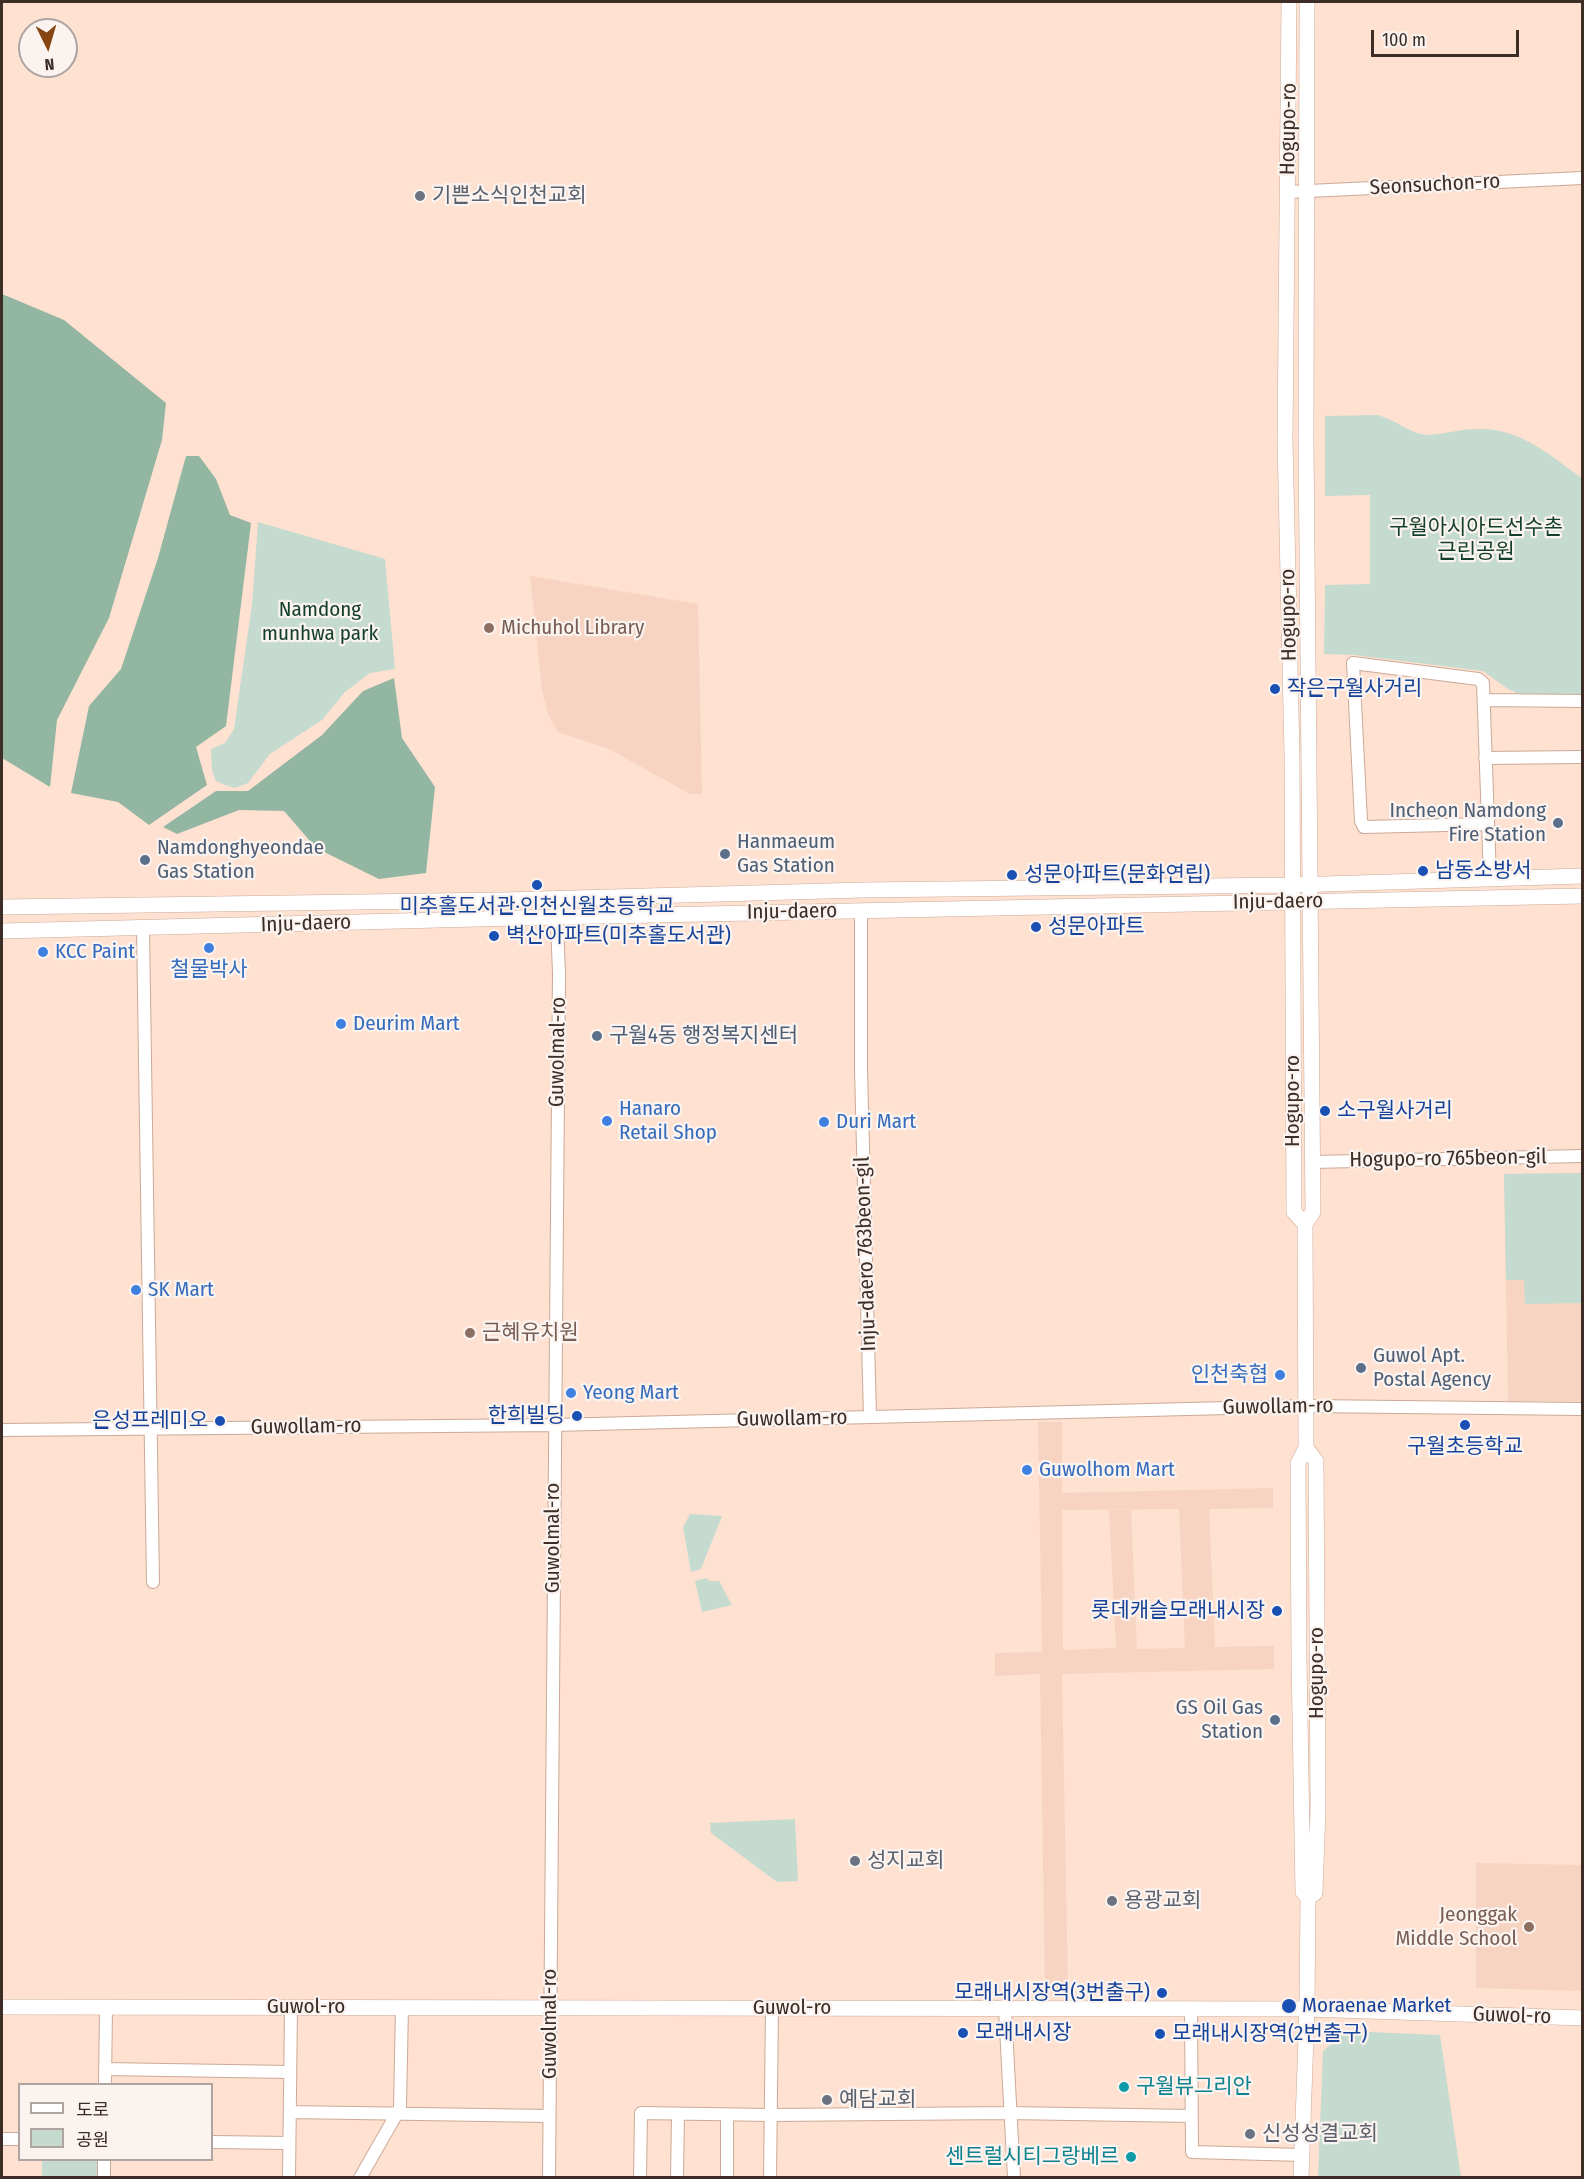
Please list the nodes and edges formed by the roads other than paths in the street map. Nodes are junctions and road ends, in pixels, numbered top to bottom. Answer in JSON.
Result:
{"nodes":[{"id":1,"x":1289,"y":2,"type":"edge"},
{"id":2,"x":1307,"y":2,"type":"edge"},
{"id":3,"x":1582,"y":178,"type":"edge"},
{"id":4,"x":1288,"y":192,"type":"junction"},
{"id":5,"x":1307,"y":192,"type":"junction"},
{"id":6,"x":1484,"y":700,"type":"junction"},
{"id":7,"x":1582,"y":701,"type":"edge"},
{"id":8,"x":1582,"y":757,"type":"edge"},
{"id":9,"x":1485,"y":758,"type":"junction"},
{"id":10,"x":1487,"y":824,"type":"junction"},
{"id":11,"x":1582,"y":876,"type":"edge"},
{"id":12,"x":1490,"y":878,"type":"junction"},
{"id":13,"x":1311,"y":884,"type":"junction"},
{"id":14,"x":1292,"y":885,"type":"junction"},
{"id":15,"x":1582,"y":896,"type":"edge"},
{"id":16,"x":556,"y":898,"type":"junction"},
{"id":17,"x":1292,"y":902,"type":"junction"},
{"id":18,"x":1311,"y":902,"type":"junction"},
{"id":19,"x":2,"y":907,"type":"edge"},
{"id":20,"x":861,"y":910,"type":"junction"},
{"id":21,"x":557,"y":917,"type":"junction"},
{"id":22,"x":143,"y":929,"type":"junction"},
{"id":23,"x":2,"y":931,"type":"edge"},
{"id":24,"x":1582,"y":1156,"type":"edge"},
{"id":25,"x":1313,"y":1162,"type":"junction"},
{"id":26,"x":1305,"y":1224,"type":"junction"},
{"id":27,"x":1307,"y":1406,"type":"junction"},
{"id":28,"x":1582,"y":1409,"type":"edge"},
{"id":29,"x":870,"y":1417,"type":"junction"},
{"id":30,"x":554,"y":1425,"type":"junction"},
{"id":31,"x":150,"y":1429,"type":"junction"},
{"id":32,"x":2,"y":1430,"type":"edge"},
{"id":33,"x":153,"y":1582,"type":"dead end"},
{"id":34,"x":2,"y":2007,"type":"edge"},
{"id":35,"x":106,"y":2007,"type":"junction"},
{"id":36,"x":291,"y":2007,"type":"junction"},
{"id":37,"x":402,"y":2007,"type":"junction"},
{"id":38,"x":550,"y":2008,"type":"junction"},
{"id":39,"x":772,"y":2008,"type":"junction"},
{"id":40,"x":1005,"y":2009,"type":"junction"},
{"id":41,"x":1191,"y":2009,"type":"junction"},
{"id":42,"x":1307,"y":2009,"type":"junction"},
{"id":43,"x":1582,"y":2018,"type":"edge"},
{"id":44,"x":105,"y":2069,"type":"junction"},
{"id":45,"x":290,"y":2072,"type":"junction"},
{"id":46,"x":105,"y":2083,"type":"edge"},
{"id":47,"x":290,"y":2112,"type":"junction"},
{"id":48,"x":396,"y":2113,"type":"junction"},
{"id":49,"x":1010,"y":2113,"type":"junction"},
{"id":50,"x":678,"y":2114,"type":"junction"},
{"id":51,"x":727,"y":2115,"type":"junction"},
{"id":52,"x":771,"y":2115,"type":"junction"},
{"id":53,"x":549,"y":2116,"type":"junction"},
{"id":54,"x":1192,"y":2116,"type":"junction"},
{"id":55,"x":2,"y":2139,"type":"edge"},
{"id":56,"x":18,"y":2139,"type":"edge"},
{"id":57,"x":213,"y":2142,"type":"edge"},
{"id":58,"x":289,"y":2143,"type":"junction"},
{"id":59,"x":1302,"y":2156,"type":"junction"},
{"id":60,"x":104,"y":2161,"type":"edge"},
{"id":61,"x":104,"y":2178,"type":"edge"},
{"id":62,"x":289,"y":2178,"type":"edge"},
{"id":63,"x":360,"y":2178,"type":"edge"},
{"id":64,"x":549,"y":2178,"type":"edge"},
{"id":65,"x":640,"y":2178,"type":"edge"},
{"id":66,"x":677,"y":2178,"type":"edge"},
{"id":67,"x":727,"y":2178,"type":"edge"},
{"id":68,"x":771,"y":2178,"type":"edge"},
{"id":69,"x":1014,"y":2178,"type":"edge"},
{"id":70,"x":1301,"y":2178,"type":"edge"}],
"edges":[{"from":1,"to":4,"type":"main road","name":"Hogupo-ro"},
{"from":2,"to":5,"type":"main road","name":"Hogupo-ro"},
{"from":3,"to":5,"type":"street","name":"Seonsuchon-ro"},
{"from":4,"to":5,"type":"street","name":"Seonsuchon-ro"},
{"from":4,"to":14,"type":"main road","name":"Hogupo-ro"},
{"from":5,"to":13,"type":"main road","name":"Hogupo-ro"},
{"from":6,"to":7,"type":"street"},
{"from":6,"to":9,"type":"street"},
{"from":6,"to":10,"type":"street"},
{"from":8,"to":9,"type":"street"},
{"from":9,"to":10,"type":"street"},
{"from":10,"to":12,"type":"street"},
{"from":11,"to":12,"type":"main road","name":"Inju-daero"},
{"from":12,"to":13,"type":"main road","name":"Inju-daero"},
{"from":13,"to":14,"type":"main road","name":"Inju-daero"},
{"from":13,"to":18,"type":"main road","name":"Hogupo-ro"},
{"from":14,"to":16,"type":"main road","name":"Inju-daero"},
{"from":14,"to":17,"type":"main road","name":"Hogupo-ro"},
{"from":15,"to":18,"type":"main road","name":"Inju-daero"},
{"from":16,"to":19,"type":"main road","name":"Inju-daero"},
{"from":16,"to":21,"type":"street","name":"Guwolmal-ro"},
{"from":17,"to":18,"type":"main road","name":"Inju-daero"},
{"from":17,"to":20,"type":"main road","name":"Inju-daero"},
{"from":17,"to":26,"type":"main road","name":"Hogupo-ro"},
{"from":18,"to":25,"type":"main road","name":"Hogupo-ro"},
{"from":20,"to":21,"type":"main road","name":"Inju-daero"},
{"from":20,"to":29,"type":"street","name":"Inju-daero 763beon-gil"},
{"from":21,"to":22,"type":"main road","name":"Inju-daero"},
{"from":21,"to":30,"type":"street","name":"Guwolmal-ro"},
{"from":22,"to":23,"type":"main road","name":"Inju-daero"},
{"from":22,"to":31,"type":"street"},
{"from":24,"to":25,"type":"street","name":"Hogupo-ro 765beon-gil"},
{"from":25,"to":26,"type":"main road","name":"Hogupo-ro"},
{"from":26,"to":27,"type":"main road","name":"Hogupo-ro"},
{"from":27,"to":28,"type":"street","name":"Guwollam-ro"},
{"from":27,"to":29,"type":"street","name":"Guwollam-ro"},
{"from":27,"to":42,"type":"main road","name":"Hogupo-ro"},
{"from":29,"to":30,"type":"street","name":"Guwollam-ro"},
{"from":30,"to":31,"type":"street","name":"Guwollam-ro"},
{"from":30,"to":38,"type":"street","name":"Guwolmal-ro"},
{"from":31,"to":32,"type":"street","name":"Guwollam-ro"},
{"from":31,"to":33,"type":"street"},
{"from":34,"to":35,"type":"main road","name":"Guwol-ro"},
{"from":35,"to":36,"type":"main road","name":"Guwol-ro"},
{"from":35,"to":44,"type":"street"},
{"from":36,"to":37,"type":"main road","name":"Guwol-ro"},
{"from":36,"to":45,"type":"street"},
{"from":37,"to":38,"type":"main road","name":"Guwol-ro"},
{"from":37,"to":48,"type":"street"},
{"from":38,"to":39,"type":"main road","name":"Guwol-ro"},
{"from":38,"to":53,"type":"street","name":"Guwolmal-ro"},
{"from":39,"to":40,"type":"main road","name":"Guwol-ro"},
{"from":39,"to":52,"type":"street"},
{"from":40,"to":41,"type":"main road","name":"Guwol-ro"},
{"from":40,"to":49,"type":"street"},
{"from":41,"to":42,"type":"main road","name":"Guwol-ro"},
{"from":41,"to":54,"type":"street"},
{"from":42,"to":43,"type":"main road","name":"Guwol-ro"},
{"from":42,"to":59,"type":"main road","name":"Hogupo-ro"},
{"from":44,"to":45,"type":"street"},
{"from":44,"to":46,"type":"street"},
{"from":45,"to":47,"type":"street"},
{"from":47,"to":48,"type":"street"},
{"from":47,"to":58,"type":"street"},
{"from":48,"to":53,"type":"street"},
{"from":48,"to":63,"type":"street"},
{"from":49,"to":52,"type":"street"},
{"from":49,"to":54,"type":"street"},
{"from":49,"to":69,"type":"street"},
{"from":50,"to":51,"type":"street"},
{"from":50,"to":65,"type":"street"},
{"from":50,"to":66,"type":"street"},
{"from":51,"to":52,"type":"street"},
{"from":51,"to":67,"type":"street"},
{"from":52,"to":68,"type":"street"},
{"from":53,"to":64,"type":"street","name":"Guwolmal-ro"},
{"from":54,"to":59,"type":"street"},
{"from":55,"to":56,"type":"street"},
{"from":57,"to":58,"type":"street"},
{"from":58,"to":62,"type":"street"},
{"from":59,"to":70,"type":"main road","name":"Hogupo-ro"},
{"from":60,"to":61,"type":"street"}]}
